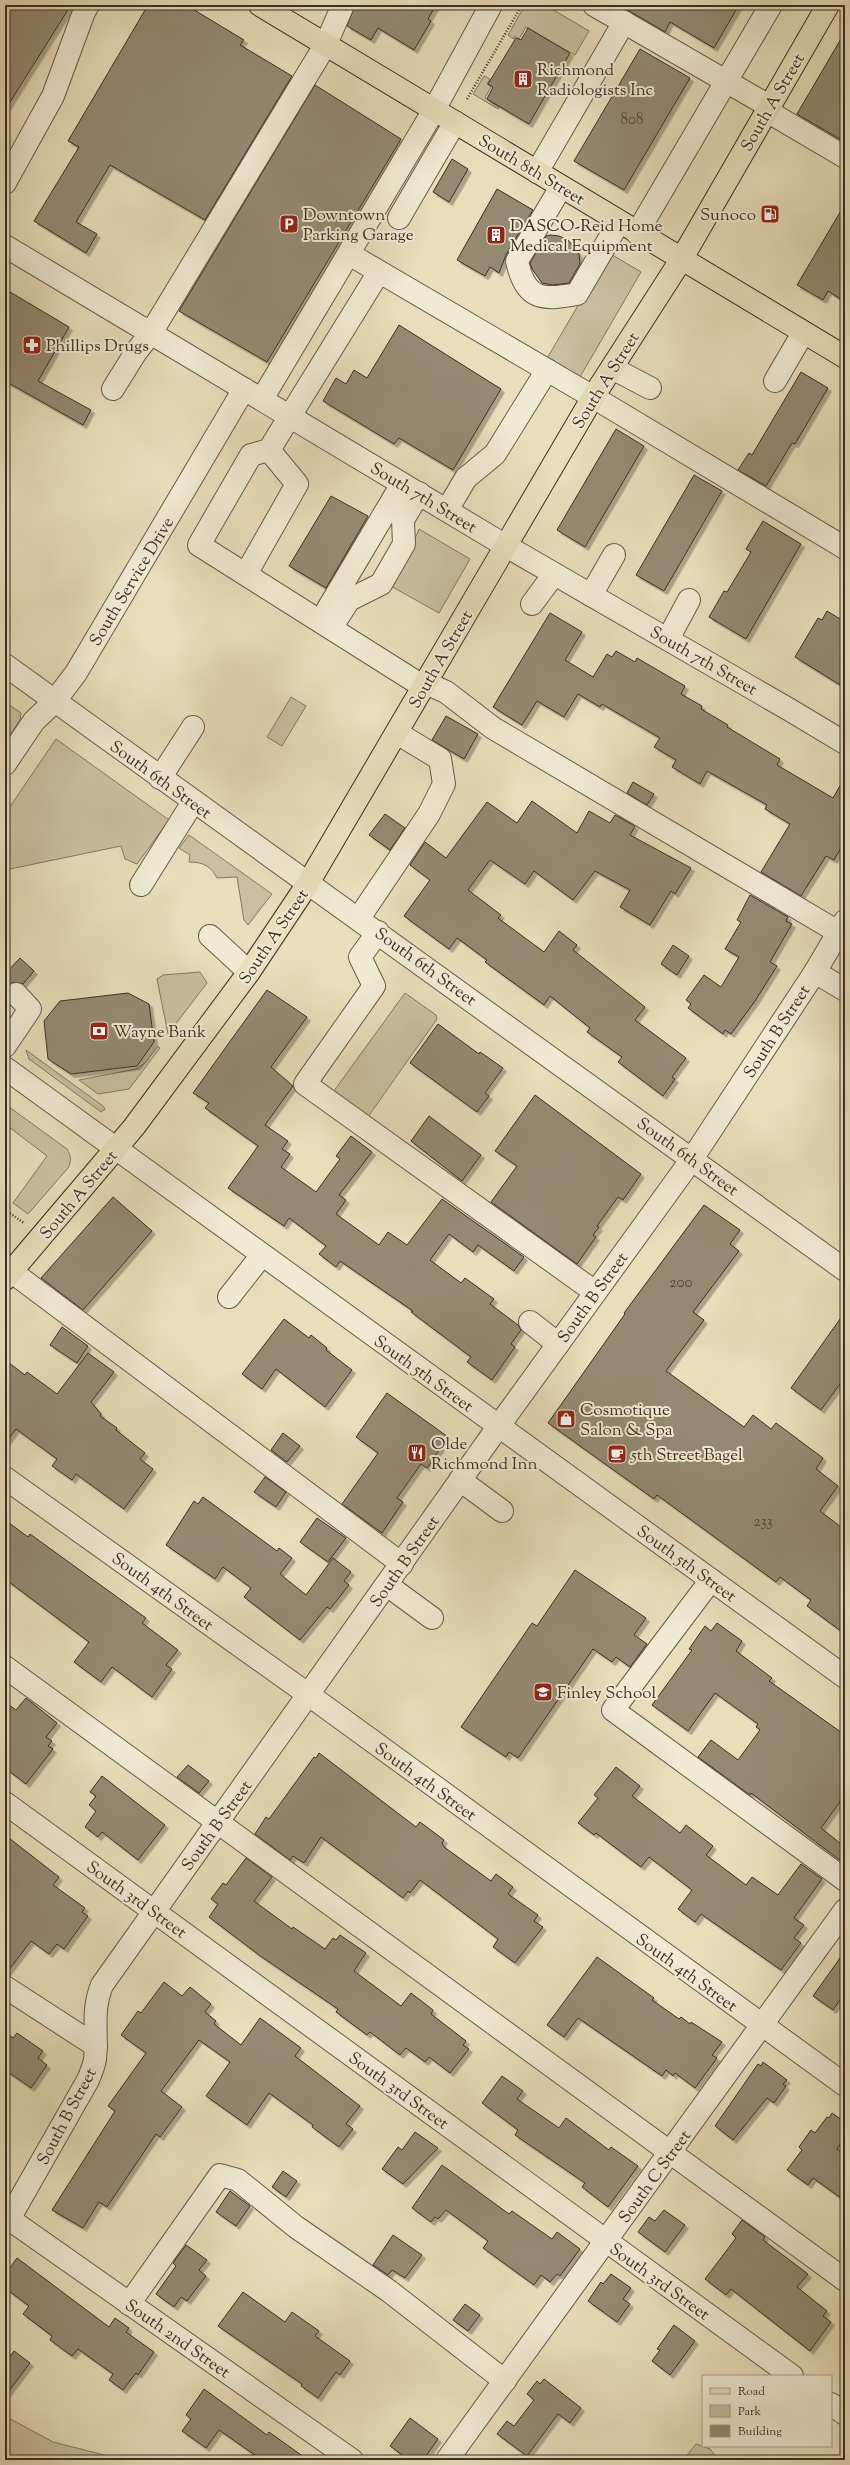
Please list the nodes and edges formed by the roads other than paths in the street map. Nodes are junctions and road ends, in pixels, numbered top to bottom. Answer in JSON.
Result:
{"nodes":[{"id":1,"x":88,"y":5,"type":"edge"},
{"id":2,"x":260,"y":5,"type":"edge"},
{"id":3,"x":343,"y":5,"type":"edge"},
{"id":4,"x":491,"y":5,"type":"edge"},
{"id":5,"x":594,"y":5,"type":"edge"},
{"id":6,"x":771,"y":5,"type":"edge"},
{"id":7,"x":828,"y":5,"type":"edge"},
{"id":8,"x":624,"y":22,"type":"junction"},
{"id":9,"x":326,"y":44,"type":"junction"},
{"id":10,"x":726,"y":81,"type":"junction"},
{"id":11,"x":768,"y":109,"type":"junction"},
{"id":12,"x":434,"y":110,"type":"junction"},
{"id":13,"x":455,"y":122,"type":"junction"},
{"id":14,"x":845,"y":157,"type":"edge"},
{"id":15,"x":537,"y":172,"type":"junction"},
{"id":16,"x":5,"y":183,"type":"edge"},
{"id":17,"x":561,"y":187,"type":"junction"},
{"id":18,"x":398,"y":218,"type":"dead end"},
{"id":19,"x":628,"y":228,"type":"junction"},
{"id":20,"x":5,"y":246,"type":"edge"},
{"id":21,"x":349,"y":254,"type":"junction"},
{"id":22,"x":681,"y":260,"type":"junction"},
{"id":23,"x":379,"y":272,"type":"junction"},
{"id":24,"x":151,"y":333,"type":"junction"},
{"id":25,"x":804,"y":333,"type":"junction"},
{"id":26,"x":845,"y":357,"type":"edge"},
{"id":27,"x":612,"y":368,"type":"junction"},
{"id":28,"x":547,"y":370,"type":"junction"},
{"id":29,"x":775,"y":381,"type":"dead end"},
{"id":30,"x":650,"y":388,"type":"dead end"},
{"id":31,"x":113,"y":389,"type":"dead end"},
{"id":32,"x":253,"y":394,"type":"junction"},
{"id":33,"x":593,"y":397,"type":"junction"},
{"id":34,"x":291,"y":417,"type":"junction"},
{"id":35,"x":269,"y":450,"type":"junction"},
{"id":36,"x":410,"y":488,"type":"junction"},
{"id":37,"x":447,"y":510,"type":"junction"},
{"id":38,"x":506,"y":546,"type":"junction"},
{"id":39,"x":845,"y":548,"type":"edge"},
{"id":40,"x":614,"y":555,"type":"dead end"},
{"id":41,"x":246,"y":574,"type":"junction"},
{"id":42,"x":554,"y":574,"type":"junction"},
{"id":43,"x":591,"y":595,"type":"junction"},
{"id":44,"x":689,"y":600,"type":"dead end"},
{"id":45,"x":532,"y":604,"type":"dead end"},
{"id":46,"x":326,"y":625,"type":"junction"},
{"id":47,"x":668,"y":639,"type":"junction"},
{"id":48,"x":5,"y":665,"type":"edge"},
{"id":49,"x":425,"y":685,"type":"junction"},
{"id":50,"x":54,"y":702,"type":"junction"},
{"id":51,"x":193,"y":728,"type":"dead end"},
{"id":52,"x":397,"y":733,"type":"junction"},
{"id":53,"x":845,"y":743,"type":"edge"},
{"id":54,"x":5,"y":764,"type":"edge"},
{"id":55,"x":160,"y":778,"type":"junction"},
{"id":56,"x":193,"y":802,"type":"junction"},
{"id":57,"x":141,"y":885,"type":"dead end"},
{"id":58,"x":307,"y":885,"type":"junction"},
{"id":59,"x":359,"y":918,"type":"junction"},
{"id":60,"x":842,"y":926,"type":"edge"},
{"id":61,"x":378,"y":932,"type":"junction"},
{"id":62,"x":210,"y":936,"type":"dead end"},
{"id":63,"x":249,"y":972,"type":"junction"},
{"id":64,"x":815,"y":972,"type":"junction"},
{"id":65,"x":845,"y":990,"type":"edge"},
{"id":66,"x":16,"y":994,"type":"dead end"},
{"id":67,"x":5,"y":1046,"type":"edge"},
{"id":68,"x":5,"y":1068,"type":"edge"},
{"id":69,"x":116,"y":1150,"type":"junction"},
{"id":70,"x":692,"y":1159,"type":"junction"},
{"id":71,"x":262,"y":1255,"type":"junction"},
{"id":72,"x":845,"y":1270,"type":"edge"},
{"id":73,"x":8,"y":1276,"type":"edge"},
{"id":74,"x":595,"y":1292,"type":"junction"},
{"id":75,"x":229,"y":1297,"type":"dead end"},
{"id":76,"x":530,"y":1322,"type":"dead end"},
{"id":77,"x":558,"y":1344,"type":"junction"},
{"id":78,"x":498,"y":1427,"type":"junction"},
{"id":79,"x":5,"y":1478,"type":"edge"},
{"id":80,"x":460,"y":1480,"type":"junction"},
{"id":81,"x":502,"y":1512,"type":"dead end"},
{"id":82,"x":402,"y":1564,"type":"junction"},
{"id":83,"x":711,"y":1580,"type":"junction"},
{"id":84,"x":387,"y":1585,"type":"junction"},
{"id":85,"x":432,"y":1618,"type":"dead end"},
{"id":86,"x":5,"y":1667,"type":"edge"},
{"id":87,"x":845,"y":1677,"type":"edge"},
{"id":88,"x":309,"y":1695,"type":"junction"},
{"id":89,"x":5,"y":1803,"type":"edge"},
{"id":90,"x":218,"y":1822,"type":"junction"},
{"id":91,"x":845,"y":1880,"type":"edge"},
{"id":92,"x":845,"y":1910,"type":"edge"},
{"id":93,"x":154,"y":1911,"type":"junction"},
{"id":94,"x":5,"y":1987,"type":"edge"},
{"id":95,"x":762,"y":2026,"type":"junction"},
{"id":96,"x":96,"y":2046,"type":"junction"},
{"id":97,"x":845,"y":2085,"type":"edge"},
{"id":98,"x":670,"y":2153,"type":"junction"},
{"id":99,"x":7,"y":2217,"type":"edge"},
{"id":100,"x":607,"y":2242,"type":"junction"},
{"id":101,"x":845,"y":2280,"type":"edge"},
{"id":102,"x":129,"y":2304,"type":"junction"},
{"id":103,"x":791,"y":2375,"type":"edge"},
{"id":104,"x":505,"y":2381,"type":"junction"},
{"id":105,"x":832,"y":2405,"type":"edge"},
{"id":106,"x":845,"y":2414,"type":"edge"},
{"id":107,"x":352,"y":2460,"type":"edge"},
{"id":108,"x":447,"y":2460,"type":"edge"}],
"edges":[{"from":1,"to":16,"type":"street"},
{"from":2,"to":9,"type":"main road","name":"South 8th Street"},
{"from":3,"to":9,"type":"street"},
{"from":4,"to":12,"type":"street","name":"South Service Drive"},
{"from":5,"to":8,"type":"street"},
{"from":6,"to":10,"type":"street"},
{"from":7,"to":11,"type":"main road","name":"South A Street"},
{"from":8,"to":10,"type":"street"},
{"from":8,"to":15,"type":"street"},
{"from":9,"to":12,"type":"main road","name":"South 8th Street"},
{"from":9,"to":24,"type":"street"},
{"from":10,"to":11,"type":"street"},
{"from":10,"to":19,"type":"street"},
{"from":11,"to":14,"type":"street"},
{"from":11,"to":22,"type":"main road","name":"South A Street"},
{"from":12,"to":13,"type":"main road","name":"South 8th Street"},
{"from":12,"to":21,"type":"street","name":"South Service Drive"},
{"from":13,"to":15,"type":"main road","name":"South 8th Street"},
{"from":13,"to":18,"type":"street"},
{"from":15,"to":17,"type":"main road","name":"South 8th Street"},
{"from":17,"to":19,"type":"main road","name":"South 8th Street"},
{"from":17,"to":19,"type":"street"},
{"from":19,"to":22,"type":"main road","name":"South 8th Street"},
{"from":20,"to":24,"type":"street","name":"South 7th Street"},
{"from":21,"to":23,"type":"street"},
{"from":21,"to":32,"type":"street","name":"South Service Drive"},
{"from":22,"to":25,"type":"main road","name":"South 8th Street"},
{"from":22,"to":27,"type":"main road","name":"South A Street"},
{"from":23,"to":28,"type":"street"},
{"from":23,"to":34,"type":"street"},
{"from":24,"to":31,"type":"street"},
{"from":24,"to":32,"type":"street","name":"South 7th Street"},
{"from":25,"to":26,"type":"main road","name":"South 8th Street"},
{"from":25,"to":29,"type":"street"},
{"from":27,"to":30,"type":"street"},
{"from":27,"to":33,"type":"main road","name":"South A Street"},
{"from":28,"to":33,"type":"street"},
{"from":28,"to":37,"type":"street"},
{"from":32,"to":34,"type":"street","name":"South 7th Street"},
{"from":32,"to":50,"type":"street","name":"South Service Drive"},
{"from":33,"to":38,"type":"main road","name":"South A Street"},
{"from":33,"to":39,"type":"street"},
{"from":34,"to":35,"type":"street"},
{"from":34,"to":36,"type":"street","name":"South 7th Street"},
{"from":35,"to":41,"type":"street"},
{"from":35,"to":41,"type":"street"},
{"from":36,"to":37,"type":"street","name":"South 7th Street"},
{"from":36,"to":46,"type":"street"},
{"from":36,"to":46,"type":"street"},
{"from":37,"to":38,"type":"street","name":"South 7th Street"},
{"from":38,"to":42,"type":"street","name":"South 7th Street"},
{"from":38,"to":49,"type":"main road","name":"South A Street"},
{"from":40,"to":43,"type":"street"},
{"from":41,"to":46,"type":"street"},
{"from":42,"to":43,"type":"street","name":"South 7th Street"},
{"from":42,"to":45,"type":"street"},
{"from":43,"to":47,"type":"street","name":"South 7th Street"},
{"from":44,"to":47,"type":"street"},
{"from":46,"to":49,"type":"street"},
{"from":47,"to":53,"type":"street","name":"South 7th Street"},
{"from":48,"to":50,"type":"street","name":"South 6th Street"},
{"from":49,"to":52,"type":"main road","name":"South A Street"},
{"from":49,"to":60,"type":"street"},
{"from":50,"to":54,"type":"street","name":"South Service Drive"},
{"from":50,"to":55,"type":"street","name":"South 6th Street"},
{"from":51,"to":55,"type":"street"},
{"from":52,"to":58,"type":"main road","name":"South A Street"},
{"from":52,"to":59,"type":"street"},
{"from":55,"to":56,"type":"street","name":"South 6th Street"},
{"from":56,"to":57,"type":"street"},
{"from":56,"to":58,"type":"street","name":"South 6th Street"},
{"from":58,"to":59,"type":"street","name":"South 6th Street"},
{"from":58,"to":63,"type":"main road","name":"South A Street"},
{"from":59,"to":61,"type":"street","name":"South 6th Street"},
{"from":60,"to":64,"type":"street","name":"South B Street"},
{"from":61,"to":70,"type":"street","name":"South 6th Street"},
{"from":61,"to":74,"type":"street"},
{"from":62,"to":63,"type":"street"},
{"from":63,"to":69,"type":"main road","name":"South A Street"},
{"from":64,"to":65,"type":"street"},
{"from":64,"to":70,"type":"street","name":"South B Street"},
{"from":66,"to":67,"type":"street"},
{"from":68,"to":69,"type":"street","name":"South 5th Street"},
{"from":69,"to":71,"type":"street","name":"South 5th Street"},
{"from":69,"to":73,"type":"main road","name":"South A Street"},
{"from":70,"to":72,"type":"street","name":"South 6th Street"},
{"from":70,"to":74,"type":"street","name":"South B Street"},
{"from":71,"to":75,"type":"street"},
{"from":71,"to":78,"type":"street","name":"South 5th Street"},
{"from":73,"to":82,"type":"street"},
{"from":74,"to":77,"type":"street","name":"South B Street"},
{"from":76,"to":77,"type":"street"},
{"from":77,"to":78,"type":"street","name":"South B Street"},
{"from":78,"to":80,"type":"street","name":"South B Street"},
{"from":78,"to":83,"type":"street","name":"South 5th Street"},
{"from":79,"to":88,"type":"street","name":"South 4th Street"},
{"from":80,"to":81,"type":"street"},
{"from":80,"to":82,"type":"street","name":"South B Street"},
{"from":82,"to":84,"type":"street","name":"South B Street"},
{"from":83,"to":87,"type":"street","name":"South 5th Street"},
{"from":83,"to":91,"type":"street"},
{"from":84,"to":85,"type":"street"},
{"from":84,"to":88,"type":"street","name":"South B Street"},
{"from":86,"to":90,"type":"street"},
{"from":88,"to":90,"type":"street","name":"South B Street"},
{"from":88,"to":95,"type":"street","name":"South 4th Street"},
{"from":89,"to":93,"type":"street","name":"South 3rd Street"},
{"from":90,"to":93,"type":"street","name":"South B Street"},
{"from":90,"to":98,"type":"street"},
{"from":92,"to":95,"type":"street","name":"South C Street"},
{"from":93,"to":96,"type":"street","name":"South B Street"},
{"from":93,"to":100,"type":"street","name":"South 3rd Street"},
{"from":94,"to":96,"type":"street"},
{"from":95,"to":97,"type":"street","name":"South 4th Street"},
{"from":95,"to":98,"type":"street","name":"South C Street"},
{"from":96,"to":99,"type":"street","name":"South B Street"},
{"from":98,"to":100,"type":"street","name":"South C Street"},
{"from":98,"to":101,"type":"street"},
{"from":99,"to":102,"type":"street","name":"South 2nd Street"},
{"from":100,"to":103,"type":"street","name":"South 3rd Street"},
{"from":100,"to":104,"type":"street","name":"South C Street"},
{"from":102,"to":104,"type":"street"},
{"from":102,"to":107,"type":"street","name":"South 2nd Street"},
{"from":104,"to":108,"type":"street","name":"South C Street"},
{"from":105,"to":106,"type":"street"}]}
